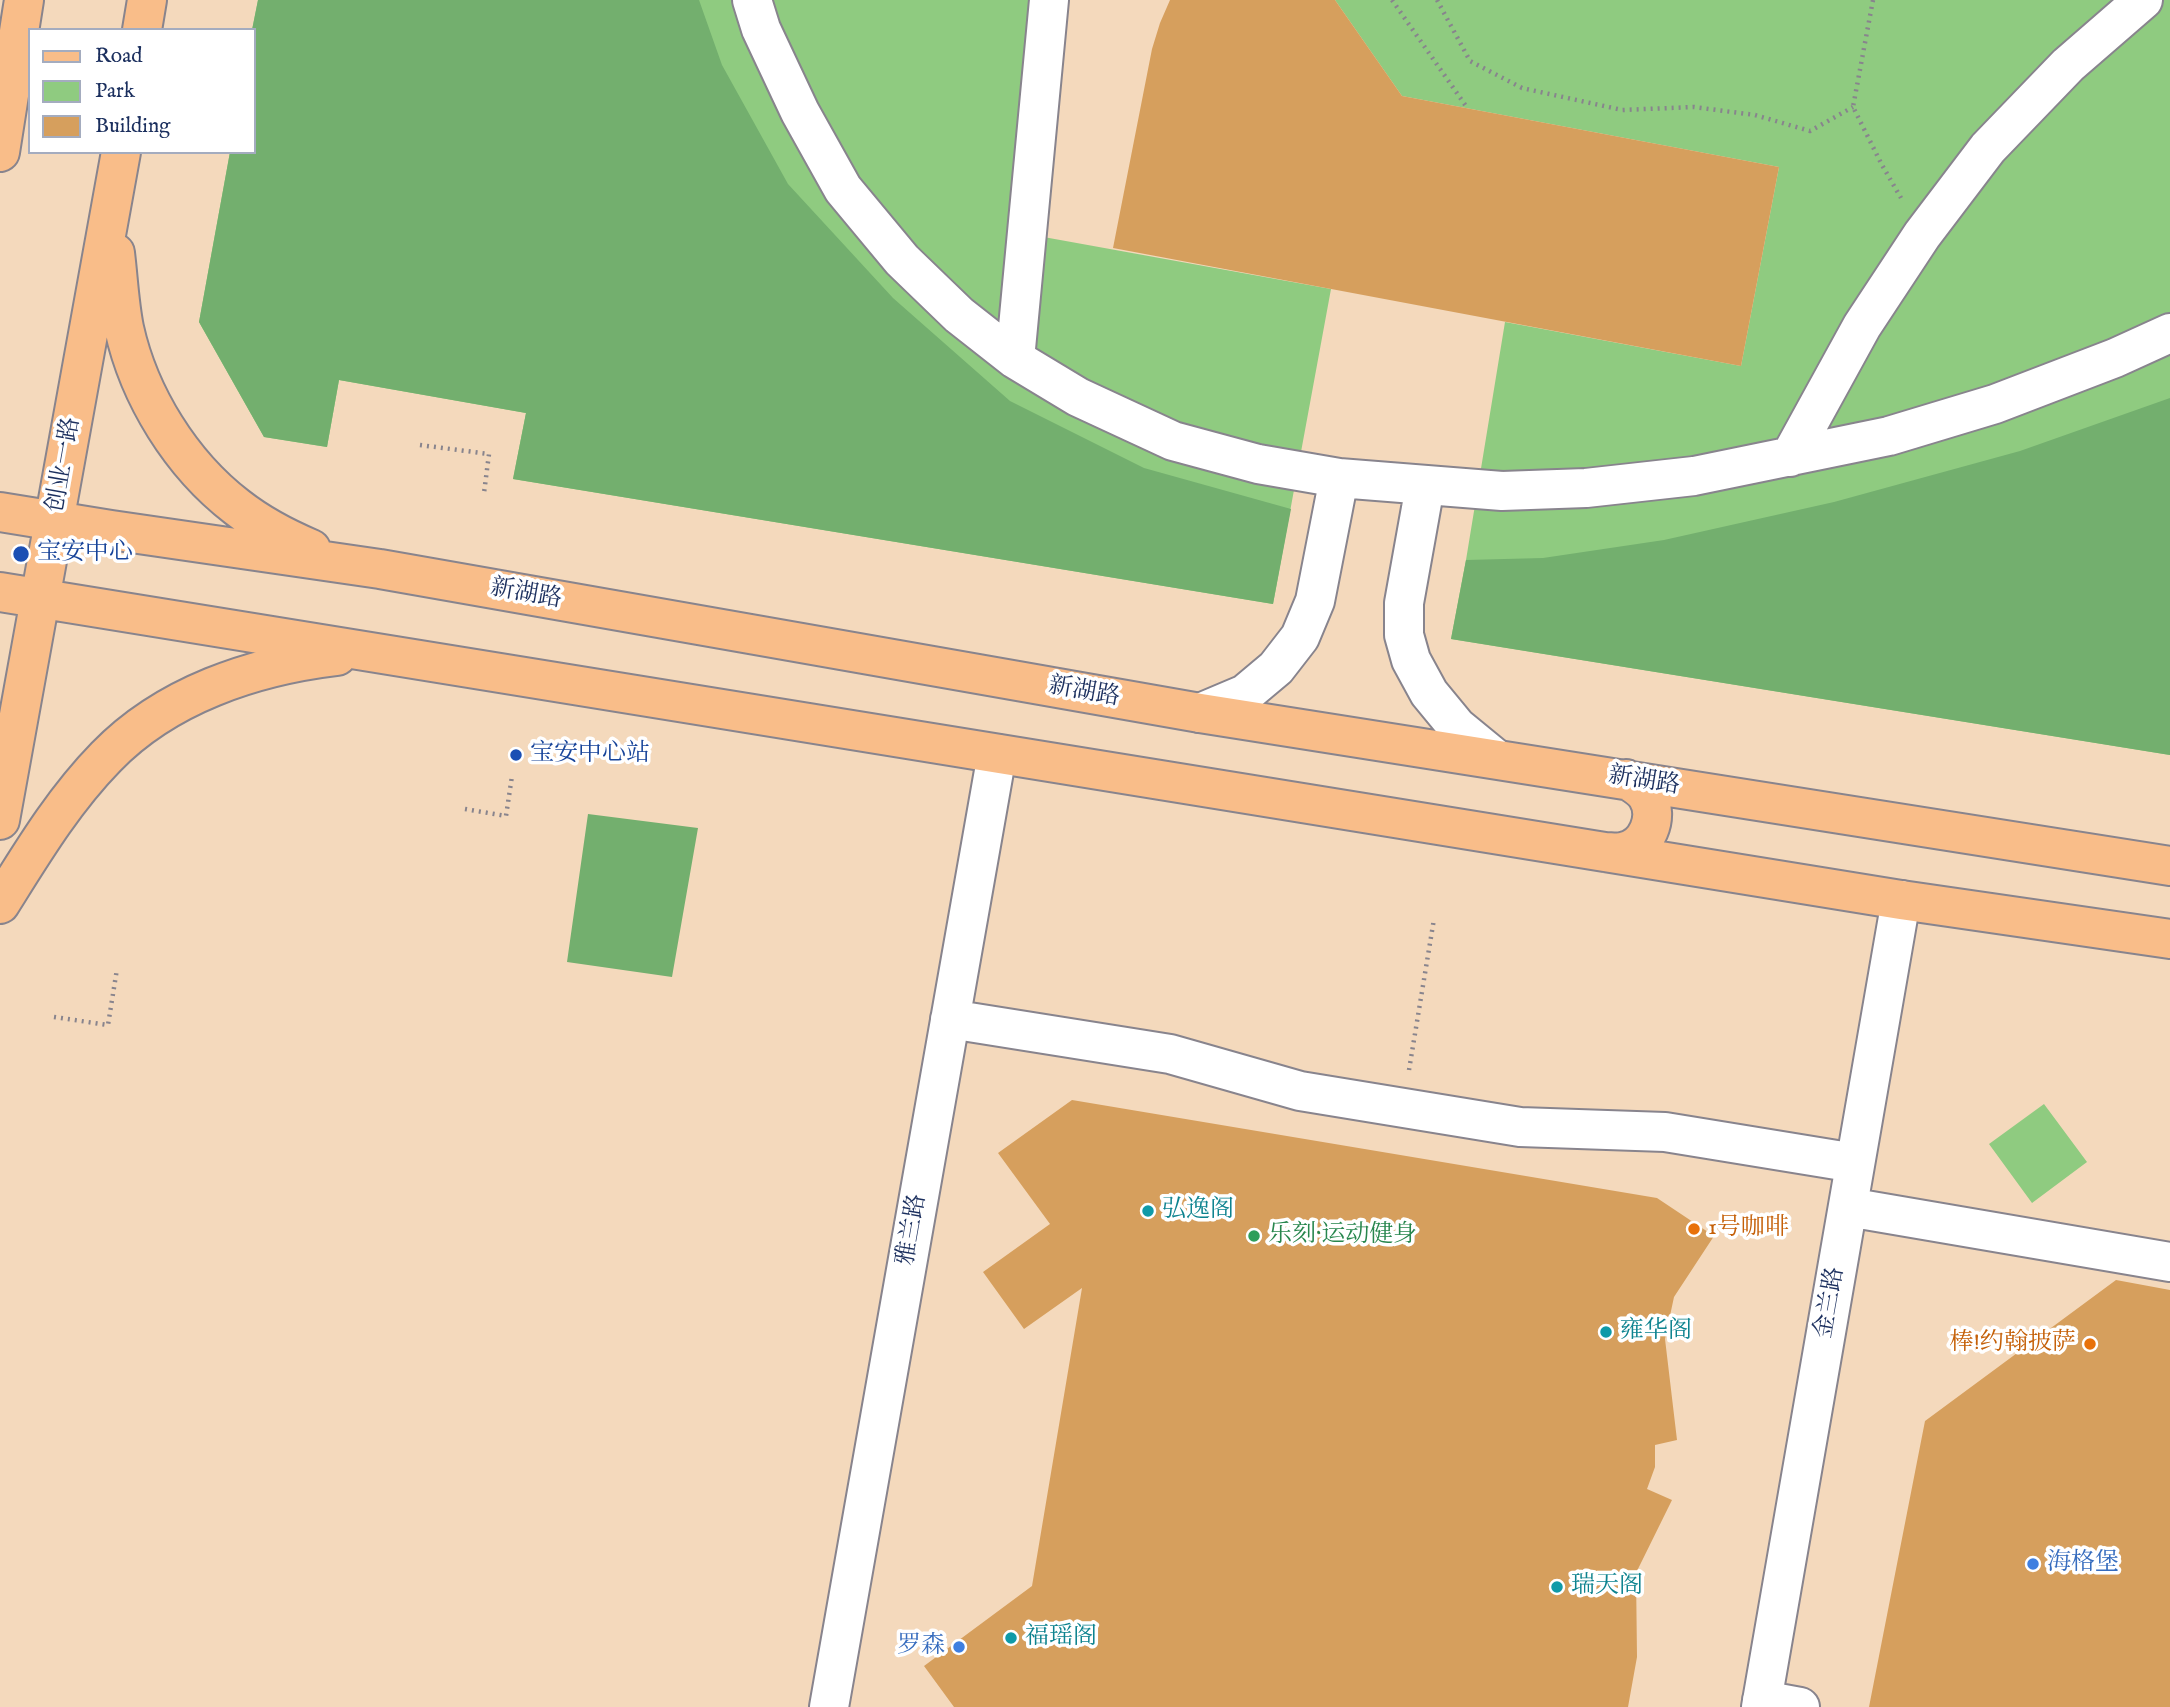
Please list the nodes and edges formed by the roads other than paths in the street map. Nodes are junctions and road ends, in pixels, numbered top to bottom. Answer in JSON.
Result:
{"nodes":[{"id":1,"x":24,"y":0,"type":"edge"},
{"id":2,"x":147,"y":0,"type":"edge"},
{"id":3,"x":752,"y":0,"type":"edge"},
{"id":4,"x":1049,"y":0,"type":"edge"},
{"id":5,"x":2143,"y":0,"type":"edge"},
{"id":6,"x":142,"y":28,"type":"edge"},
{"id":7,"x":0,"y":152,"type":"edge"},
{"id":8,"x":121,"y":154,"type":"edge"},
{"id":9,"x":111,"y":214,"type":"junction"},
{"id":10,"x":2170,"y":333,"type":"edge"},
{"id":11,"x":1016,"y":359,"type":"junction"},
{"id":12,"x":1790,"y":457,"type":"junction"},
{"id":13,"x":1339,"y":478,"type":"junction"},
{"id":14,"x":1425,"y":486,"type":"junction"},
{"id":15,"x":0,"y":512,"type":"edge"},
{"id":16,"x":54,"y":521,"type":"junction"},
{"id":17,"x":380,"y":569,"type":"junction"},
{"id":18,"x":0,"y":592,"type":"edge"},
{"id":19,"x":40,"y":599,"type":"junction"},
{"id":20,"x":368,"y":651,"type":"junction"},
{"id":21,"x":1200,"y":713,"type":"junction"},
{"id":22,"x":997,"y":754,"type":"junction"},
{"id":23,"x":1496,"y":759,"type":"junction"},
{"id":24,"x":1626,"y":779,"type":"junction"},
{"id":25,"x":0,"y":820,"type":"edge"},
{"id":26,"x":1605,"y":852,"type":"junction"},
{"id":27,"x":2170,"y":866,"type":"edge"},
{"id":28,"x":1901,"y":900,"type":"junction"},
{"id":29,"x":0,"y":904,"type":"edge"},
{"id":30,"x":2170,"y":939,"type":"edge"},
{"id":31,"x":950,"y":1019,"type":"junction"},
{"id":32,"x":1855,"y":1163,"type":"junction"},
{"id":33,"x":1848,"y":1207,"type":"junction"},
{"id":34,"x":2170,"y":1262,"type":"edge"},
{"id":35,"x":1761,"y":1703,"type":"edge"},
{"id":36,"x":829,"y":1707,"type":"edge"},
{"id":37,"x":1800,"y":1707,"type":"edge"}],
"edges":[{"from":1,"to":7,"type":"main road"},
{"from":2,"to":6,"type":"main road"},
{"from":3,"to":11,"type":"street"},
{"from":4,"to":11,"type":"street"},
{"from":5,"to":12,"type":"street"},
{"from":8,"to":9,"type":"main road","name":"创业一路"},
{"from":9,"to":16,"type":"main road","name":"创业一路"},
{"from":9,"to":17,"type":"main road"},
{"from":10,"to":12,"type":"street"},
{"from":11,"to":13,"type":"street"},
{"from":12,"to":14,"type":"street"},
{"from":13,"to":14,"type":"street"},
{"from":13,"to":21,"type":"street"},
{"from":14,"to":23,"type":"street"},
{"from":15,"to":16,"type":"main road","name":"新湖路"},
{"from":16,"to":17,"type":"main road","name":"新湖路"},
{"from":16,"to":19,"type":"main road","name":"创业一路"},
{"from":17,"to":21,"type":"main road","name":"新湖路"},
{"from":18,"to":19,"type":"main road"},
{"from":19,"to":20,"type":"main road"},
{"from":19,"to":25,"type":"main road","name":"创业一路"},
{"from":20,"to":22,"type":"main road"},
{"from":20,"to":29,"type":"main road"},
{"from":21,"to":23,"type":"main road","name":"新湖路"},
{"from":22,"to":26,"type":"main road"},
{"from":22,"to":31,"type":"street","name":"雅兰路"},
{"from":23,"to":24,"type":"main road","name":"新湖路"},
{"from":24,"to":26,"type":"main road"},
{"from":24,"to":27,"type":"main road","name":"新湖路"},
{"from":26,"to":28,"type":"main road"},
{"from":28,"to":30,"type":"main road"},
{"from":28,"to":32,"type":"street","name":"金兰路"},
{"from":31,"to":32,"type":"street"},
{"from":31,"to":36,"type":"street","name":"雅兰路"},
{"from":32,"to":33,"type":"street","name":"金兰路"},
{"from":33,"to":34,"type":"street"},
{"from":33,"to":35,"type":"street","name":"金兰路"},
{"from":35,"to":37,"type":"street"}]}
